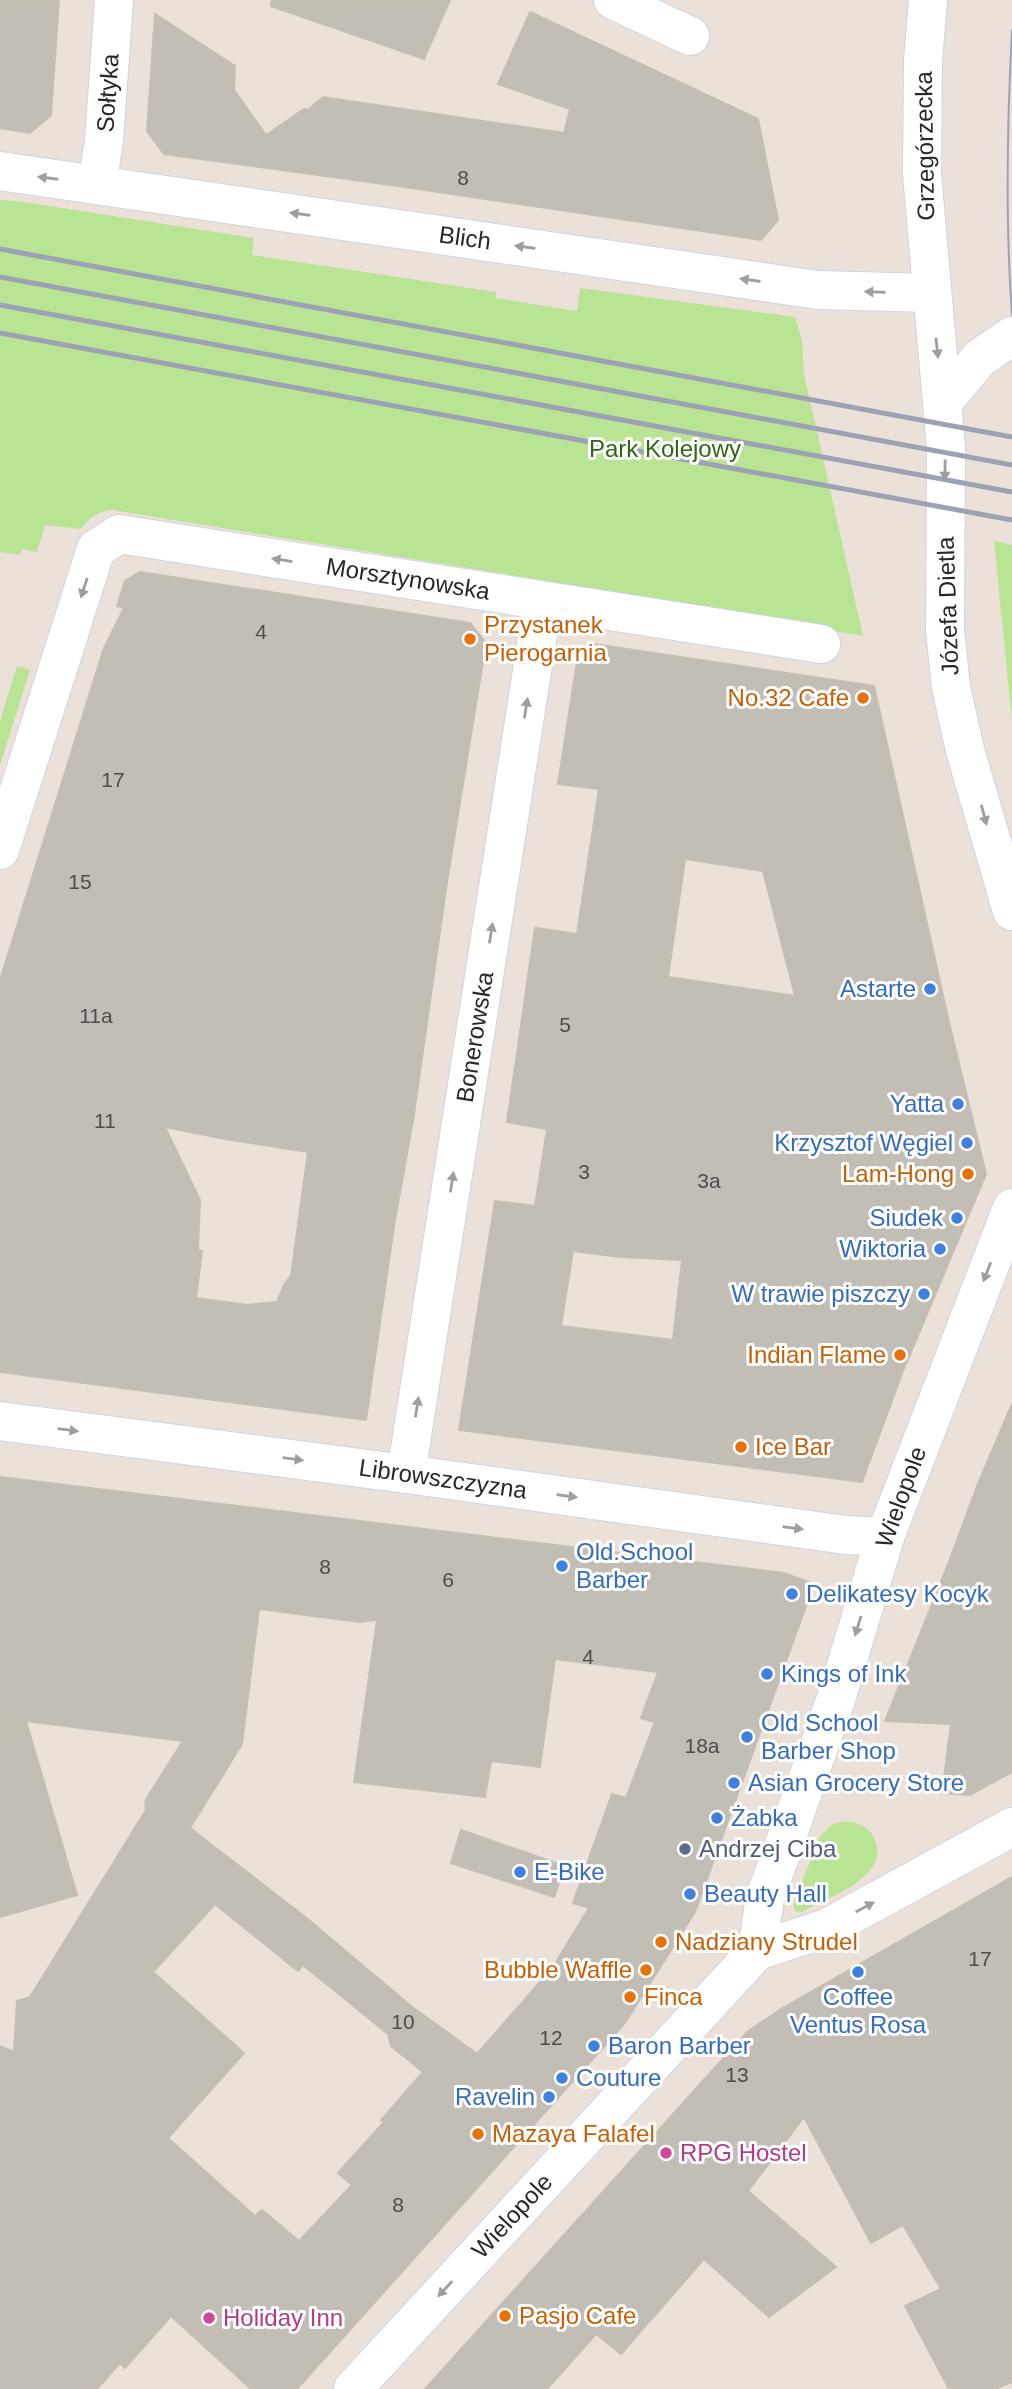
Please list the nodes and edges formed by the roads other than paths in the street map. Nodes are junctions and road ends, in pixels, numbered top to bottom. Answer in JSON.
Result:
{"nodes":[{"id":1,"x":114,"y":0,"type":"edge"},
{"id":2,"x":613,"y":0,"type":"edge"},
{"id":3,"x":929,"y":0,"type":"edge"},
{"id":4,"x":690,"y":36,"type":"dead end"},
{"id":5,"x":0,"y":171,"type":"edge"},
{"id":6,"x":97,"y":185,"type":"junction"},
{"id":7,"x":932,"y":293,"type":"junction"},
{"id":8,"x":1012,"y":335,"type":"edge"},
{"id":9,"x":943,"y":402,"type":"junction"},
{"id":10,"x":543,"y":601,"type":"junction"},
{"id":11,"x":821,"y":643,"type":"dead end"},
{"id":12,"x":0,"y":850,"type":"edge"},
{"id":13,"x":1012,"y":911,"type":"edge"},
{"id":14,"x":1012,"y":1208,"type":"edge"},
{"id":15,"x":0,"y":1421,"type":"edge"},
{"id":16,"x":406,"y":1474,"type":"junction"},
{"id":17,"x":885,"y":1537,"type":"junction"},
{"id":18,"x":1012,"y":1827,"type":"edge"},
{"id":19,"x":757,"y":1951,"type":"junction"},
{"id":20,"x":353,"y":2389,"type":"edge"}],
"edges":[{"from":1,"to":6,"type":"street","name":"Sołtyka"},
{"from":2,"to":4,"type":"street"},
{"from":3,"to":7,"type":"street","name":"Grzegórzecka"},
{"from":6,"to":5,"type":"street","name":"Blich","one_way":true},
{"from":7,"to":6,"type":"street","name":"Blich","one_way":true},
{"from":7,"to":9,"type":"street","name":"Józefa Dietla","one_way":true},
{"from":8,"to":9,"type":"street"},
{"from":9,"to":13,"type":"street","name":"Józefa Dietla","one_way":true},
{"from":10,"to":11,"type":"street","name":"Morsztynowska"},
{"from":10,"to":12,"type":"street","name":"Morsztynowska","one_way":true},
{"from":16,"to":10,"type":"street","name":"Bonerowska","one_way":true},
{"from":14,"to":17,"type":"street","name":"Wielopole","one_way":true},
{"from":15,"to":16,"type":"street","name":"Librowszczyzna","one_way":true},
{"from":16,"to":17,"type":"street","name":"Librowszczyzna","one_way":true},
{"from":17,"to":19,"type":"street","name":"Wielopole","one_way":true},
{"from":19,"to":18,"type":"street","name":"Wielopole","one_way":true},
{"from":19,"to":20,"type":"street","name":"Wielopole","one_way":true}]}
